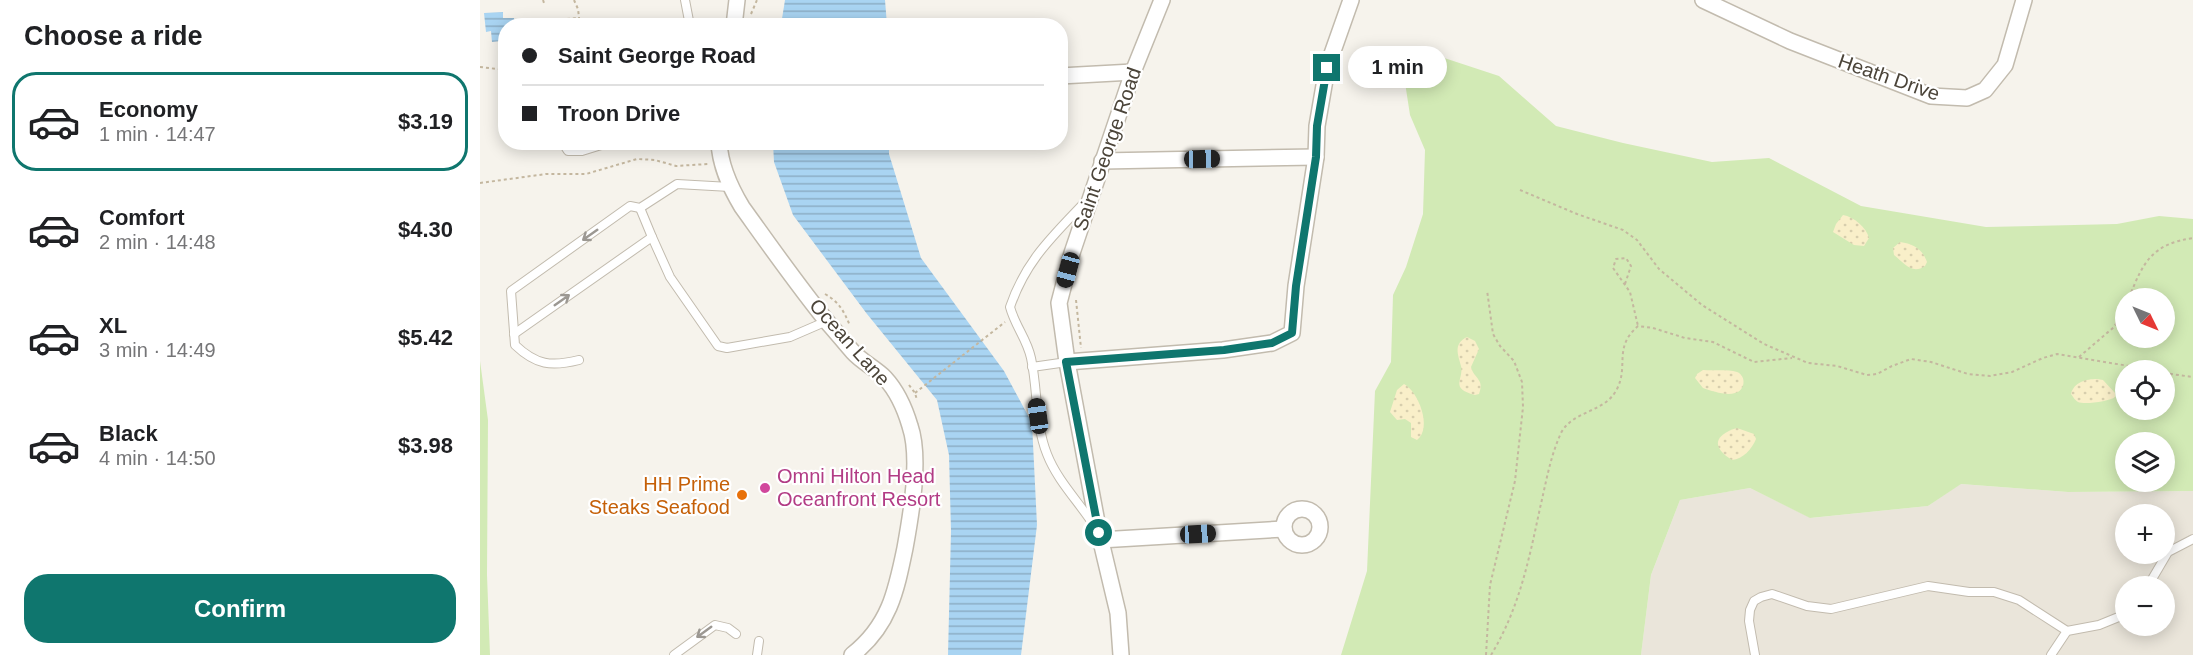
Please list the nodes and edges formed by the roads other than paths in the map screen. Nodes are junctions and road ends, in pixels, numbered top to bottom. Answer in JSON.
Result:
{"nodes":[{"id":1,"x":685,"y":0,"type":"edge"},
{"id":2,"x":737,"y":0,"type":"edge"},
{"id":3,"x":1162,"y":0,"type":"edge"},
{"id":4,"x":1352,"y":0,"type":"edge"},
{"id":5,"x":1703,"y":0,"type":"edge"},
{"id":6,"x":2024,"y":0,"type":"edge"},
{"id":7,"x":688,"y":18,"type":"edge"},
{"id":8,"x":735,"y":18,"type":"edge"},
{"id":9,"x":1133,"y":72,"type":"junction"},
{"id":10,"x":1068,"y":76,"type":"edge"},
{"id":11,"x":567,"y":150,"type":"edge"},
{"id":12,"x":585,"y":150,"type":"edge"},
{"id":13,"x":720,"y":150,"type":"edge"},
{"id":14,"x":1316,"y":157,"type":"junction"},
{"id":15,"x":1102,"y":161,"type":"junction"},
{"id":16,"x":730,"y":186,"type":"junction"},
{"id":17,"x":1091,"y":196,"type":"junction"},
{"id":18,"x":640,"y":208,"type":"junction"},
{"id":19,"x":652,"y":237,"type":"junction"},
{"id":20,"x":827,"y":321,"type":"junction"},
{"id":21,"x":514,"y":334,"type":"junction"},
{"id":22,"x":579,"y":360,"type":"dead end"},
{"id":23,"x":1066,"y":362,"type":"junction"},
{"id":24,"x":1032,"y":367,"type":"junction"},
{"id":25,"x":1284,"y":529,"type":"dead end"},
{"id":26,"x":1100,"y":536,"type":"junction"},
{"id":27,"x":2193,"y":538,"type":"edge"},
{"id":28,"x":2154,"y":576,"type":"edge"},
{"id":29,"x":2115,"y":618,"type":"edge"},
{"id":30,"x":2067,"y":631,"type":"junction"},
{"id":31,"x":736,"y":634,"type":"dead end"},
{"id":32,"x":759,"y":641,"type":"dead end"},
{"id":33,"x":674,"y":655,"type":"edge"},
{"id":34,"x":757,"y":655,"type":"edge"},
{"id":35,"x":852,"y":655,"type":"edge"},
{"id":36,"x":1120,"y":655,"type":"edge"},
{"id":37,"x":1755,"y":655,"type":"edge"},
{"id":38,"x":2051,"y":655,"type":"edge"}],
"edges":[{"from":1,"to":7,"type":"lane"},
{"from":2,"to":8,"type":"street"},
{"from":3,"to":9,"type":"street","name":"Saint George Road"},
{"from":4,"to":14,"type":"street"},
{"from":5,"to":6,"type":"street","name":"Heath Drive"},
{"from":9,"to":10,"type":"street"},
{"from":9,"to":15,"type":"street","name":"Saint George Road"},
{"from":11,"to":12,"type":"lane"},
{"from":13,"to":16,"type":"street","name":"Ocean Lane"},
{"from":14,"to":15,"type":"street"},
{"from":14,"to":23,"type":"street"},
{"from":15,"to":17,"type":"street","name":"Saint George Road"},
{"from":16,"to":18,"type":"lane"},
{"from":16,"to":20,"type":"street","name":"Ocean Lane"},
{"from":17,"to":23,"type":"street","name":"Saint George Road"},
{"from":17,"to":24,"type":"lane"},
{"from":18,"to":19,"type":"lane"},
{"from":18,"to":21,"type":"lane","one_way":true},
{"from":19,"to":20,"type":"lane"},
{"from":21,"to":19,"type":"lane","one_way":true},
{"from":20,"to":35,"type":"street","name":"Ocean Lane"},
{"from":21,"to":22,"type":"lane"},
{"from":23,"to":24,"type":"lane"},
{"from":23,"to":26,"type":"street","name":"Saint George Road"},
{"from":24,"to":26,"type":"lane"},
{"from":25,"to":26,"type":"street"},
{"from":26,"to":36,"type":"street","name":"Saint George Road"},
{"from":27,"to":28,"type":"lane"},
{"from":29,"to":30,"type":"lane"},
{"from":30,"to":37,"type":"lane"},
{"from":30,"to":38,"type":"lane"},
{"from":31,"to":33,"type":"lane","one_way":true},
{"from":32,"to":34,"type":"lane"}]}
